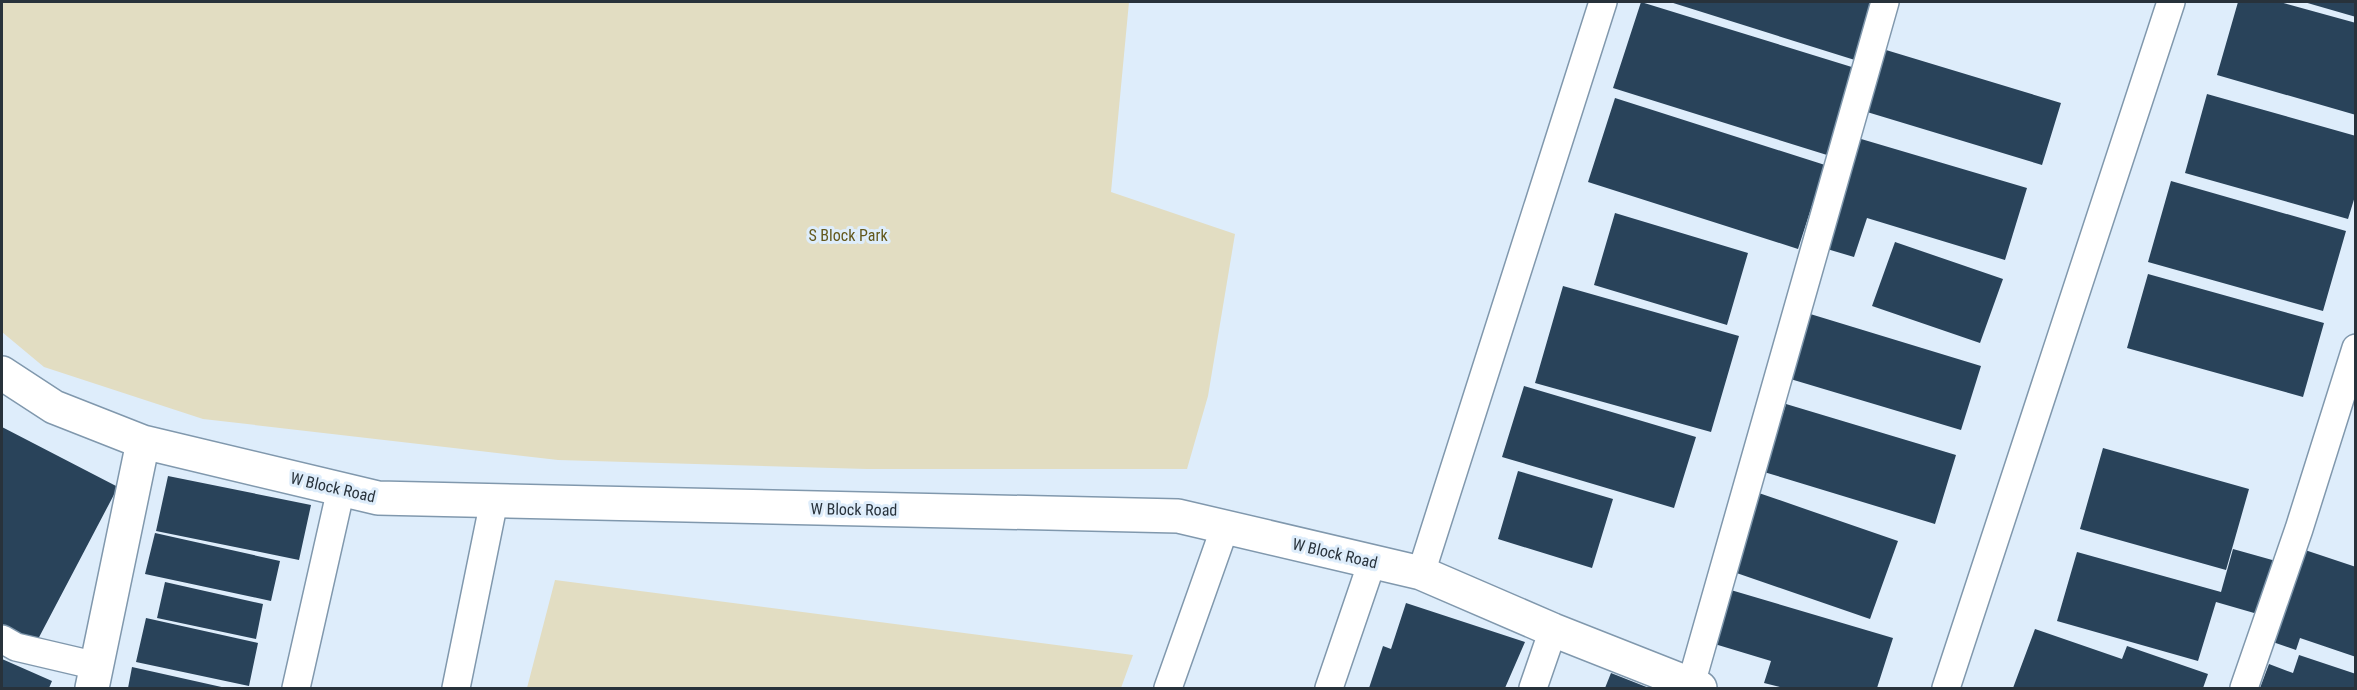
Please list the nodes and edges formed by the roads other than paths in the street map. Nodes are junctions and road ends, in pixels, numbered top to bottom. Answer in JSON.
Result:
{"nodes":[{"id":1,"x":1603,"y":2,"type":"edge"},
{"id":2,"x":1885,"y":2,"type":"edge"},
{"id":3,"x":2171,"y":2,"type":"edge"},
{"id":4,"x":2355,"y":348,"type":"edge"},
{"id":5,"x":2,"y":373,"type":"edge"},
{"id":6,"x":143,"y":442,"type":"junction"},
{"id":7,"x":341,"y":489,"type":"junction"},
{"id":8,"x":494,"y":501,"type":"junction"},
{"id":9,"x":1225,"y":527,"type":"junction"},
{"id":10,"x":1372,"y":562,"type":"junction"},
{"id":11,"x":1421,"y":573,"type":"junction"},
{"id":12,"x":1553,"y":630,"type":"junction"},
{"id":13,"x":2,"y":639,"type":"edge"},
{"id":14,"x":94,"y":677,"type":"edge"},
{"id":15,"x":1695,"y":686,"type":"edge"},
{"id":16,"x":296,"y":688,"type":"edge"},
{"id":17,"x":456,"y":688,"type":"edge"},
{"id":18,"x":1168,"y":688,"type":"edge"},
{"id":19,"x":1329,"y":688,"type":"edge"},
{"id":20,"x":1533,"y":688,"type":"edge"},
{"id":21,"x":1946,"y":688,"type":"edge"},
{"id":22,"x":2244,"y":688,"type":"edge"}],
"edges":[{"from":1,"to":11,"type":"street"},
{"from":2,"to":15,"type":"street"},
{"from":3,"to":21,"type":"street"},
{"from":4,"to":22,"type":"street"},
{"from":5,"to":6,"type":"street","name":"W Block Road"},
{"from":6,"to":7,"type":"street","name":"W Block Road"},
{"from":6,"to":14,"type":"street"},
{"from":7,"to":8,"type":"street","name":"W Block Road"},
{"from":7,"to":16,"type":"street"},
{"from":8,"to":9,"type":"street","name":"W Block Road"},
{"from":8,"to":17,"type":"street"},
{"from":9,"to":10,"type":"street","name":"W Block Road"},
{"from":9,"to":18,"type":"street"},
{"from":10,"to":11,"type":"street","name":"W Block Road"},
{"from":10,"to":19,"type":"street"},
{"from":11,"to":12,"type":"street","name":"W Block Road"},
{"from":12,"to":15,"type":"street","name":"W Block Road"},
{"from":12,"to":20,"type":"street"},
{"from":13,"to":14,"type":"street"}]}
